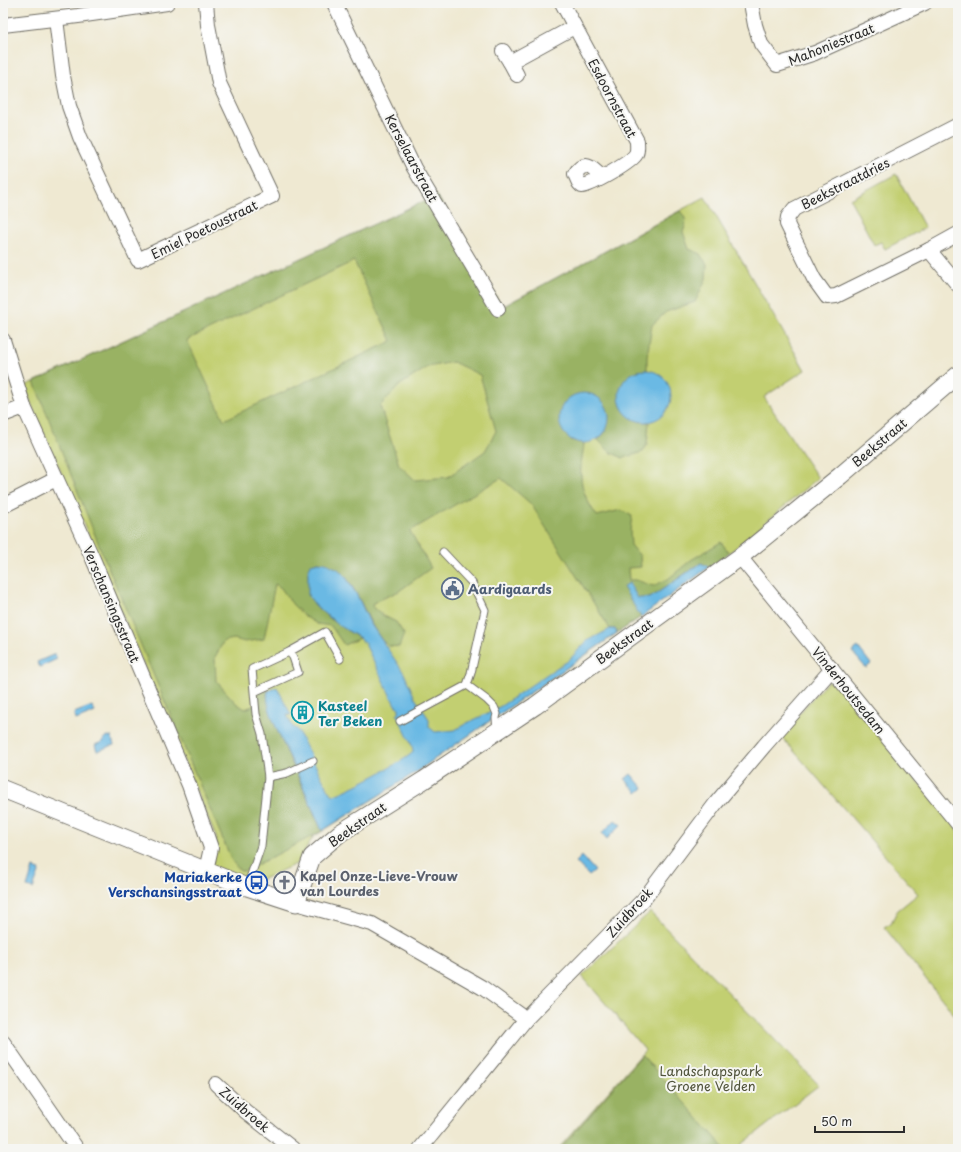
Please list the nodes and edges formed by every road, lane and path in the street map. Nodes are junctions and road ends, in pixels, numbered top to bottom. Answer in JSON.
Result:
{"nodes":[{"id":1,"x":167,"y":3,"type":"edge"},
{"id":2,"x":206,"y":3,"type":"edge"},
{"id":3,"x":334,"y":3,"type":"edge"},
{"id":4,"x":562,"y":3,"type":"edge"},
{"id":5,"x":751,"y":3,"type":"edge"},
{"id":6,"x":925,"y":3,"type":"edge"},
{"id":7,"x":56,"y":19,"type":"junction"},
{"id":8,"x":3,"y":25,"type":"edge"},
{"id":9,"x":574,"y":27,"type":"junction"},
{"id":10,"x":517,"y":75,"type":"dead end"},
{"id":11,"x":958,"y":125,"type":"edge"},
{"id":12,"x":601,"y":177,"type":"dead end"},
{"id":13,"x":958,"y":234,"type":"edge"},
{"id":14,"x":928,"y":250,"type":"junction"},
{"id":15,"x":958,"y":285,"type":"edge"},
{"id":16,"x":498,"y":309,"type":"dead end"},
{"id":17,"x":3,"y":340,"type":"edge"},
{"id":18,"x":958,"y":374,"type":"edge"},
{"id":19,"x":24,"y":408,"type":"junction"},
{"id":20,"x":3,"y":415,"type":"edge"},
{"id":21,"x":56,"y":479,"type":"junction"},
{"id":22,"x":3,"y":506,"type":"edge"},
{"id":23,"x":443,"y":552,"type":"dead end"},
{"id":24,"x":740,"y":557,"type":"junction"},
{"id":25,"x":289,"y":652,"type":"junction"},
{"id":26,"x":340,"y":659,"type":"dead end"},
{"id":27,"x":832,"y":669,"type":"junction"},
{"id":28,"x":467,"y":685,"type":"junction"},
{"id":29,"x":254,"y":692,"type":"junction"},
{"id":30,"x":400,"y":721,"type":"dead end"},
{"id":31,"x":497,"y":731,"type":"junction"},
{"id":32,"x":313,"y":761,"type":"dead end"},
{"id":33,"x":268,"y":777,"type":"junction"},
{"id":34,"x":3,"y":789,"type":"edge"},
{"id":35,"x":958,"y":824,"type":"edge"},
{"id":36,"x":206,"y":870,"type":"junction"},
{"id":37,"x":247,"y":887,"type":"junction"},
{"id":38,"x":296,"y":903,"type":"junction"},
{"id":39,"x":526,"y":1019,"type":"junction"},
{"id":40,"x":3,"y":1042,"type":"edge"},
{"id":41,"x":216,"y":1084,"type":"dead end"},
{"id":42,"x":77,"y":1149,"type":"edge"},
{"id":43,"x":293,"y":1149,"type":"edge"},
{"id":44,"x":420,"y":1149,"type":"edge"}],
"edges":[{"from":1,"to":7,"type":"street"},
{"from":2,"to":7,"type":"street","name":"Emiel Poetoustraat"},
{"from":3,"to":16,"type":"street","name":"Kerselaarstraat"},
{"from":4,"to":9,"type":"street","name":"Esdoornstraat"},
{"from":5,"to":6,"type":"street","name":"Mahoniestraat"},
{"from":7,"to":8,"type":"street"},
{"from":9,"to":10,"type":"street"},
{"from":9,"to":12,"type":"street","name":"Esdoornstraat"},
{"from":11,"to":14,"type":"street","name":"Beekstraatdries"},
{"from":13,"to":14,"type":"street","name":"Beekstraatdries"},
{"from":14,"to":15,"type":"street"},
{"from":17,"to":19,"type":"street","name":"Verschansingsstraat"},
{"from":18,"to":24,"type":"street","name":"Beekstraat"},
{"from":19,"to":20,"type":"street"},
{"from":19,"to":21,"type":"street","name":"Verschansingsstraat"},
{"from":21,"to":22,"type":"street"},
{"from":21,"to":36,"type":"street","name":"Verschansingsstraat"},
{"from":23,"to":28,"type":"lane"},
{"from":24,"to":27,"type":"street","name":"Vinderhoutsedam"},
{"from":24,"to":31,"type":"street","name":"Beekstraat"},
{"from":25,"to":26,"type":"lane"},
{"from":25,"to":29,"type":"lane"},
{"from":25,"to":29,"type":"lane"},
{"from":27,"to":35,"type":"street","name":"Vinderhoutsedam"},
{"from":27,"to":39,"type":"street","name":"Zuidbroek"},
{"from":28,"to":30,"type":"lane"},
{"from":28,"to":31,"type":"lane"},
{"from":29,"to":33,"type":"lane"},
{"from":31,"to":38,"type":"street","name":"Beekstraat"},
{"from":32,"to":33,"type":"lane"},
{"from":33,"to":37,"type":"lane"},
{"from":34,"to":36,"type":"street"},
{"from":36,"to":37,"type":"street"},
{"from":37,"to":38,"type":"street"},
{"from":38,"to":39,"type":"street"},
{"from":39,"to":44,"type":"street","name":"Zuidbroek"},
{"from":40,"to":42,"type":"street"},
{"from":41,"to":43,"type":"street","name":"Zuidbroek"}]}
